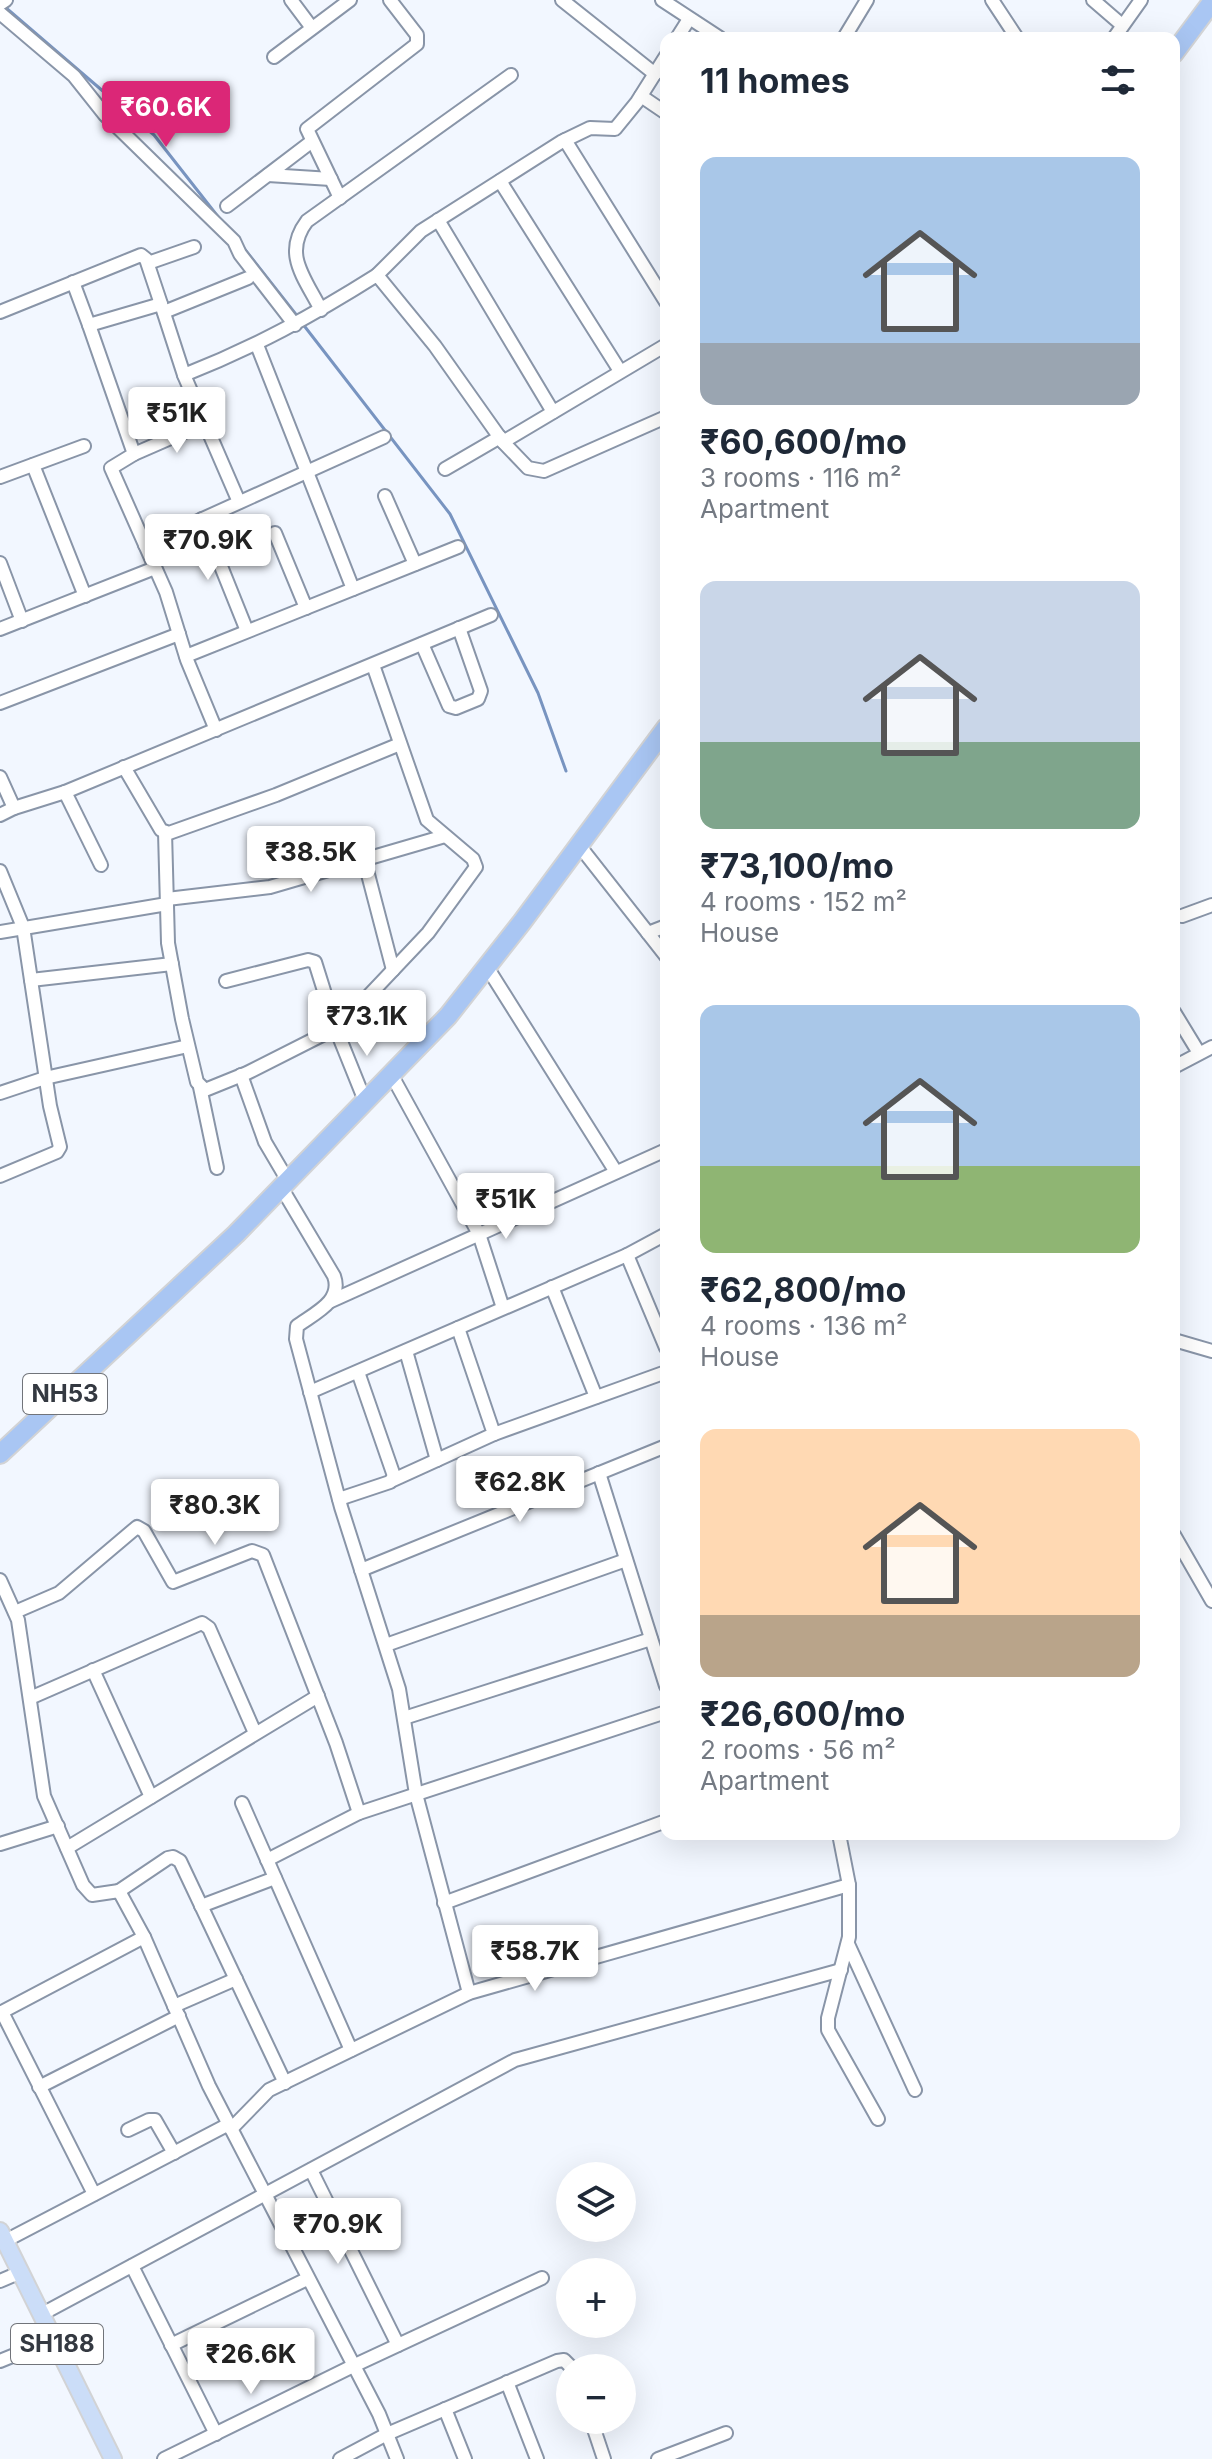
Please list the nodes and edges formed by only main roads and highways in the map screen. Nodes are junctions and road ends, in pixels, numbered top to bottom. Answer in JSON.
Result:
{"nodes":[{"id":1,"x":1211,"y":5,"type":"edge"},
{"id":2,"x":1180,"y":45,"type":"edge"},
{"id":3,"x":660,"y":736,"type":"edge"},
{"id":4,"x":0,"y":1454,"type":"edge"},
{"id":5,"x":2,"y":2236,"type":"edge"},
{"id":6,"x":113,"y":2459,"type":"edge"}],
"edges":[{"from":1,"to":2,"type":"highway"},
{"from":3,"to":4,"type":"highway","number":"NH53"},
{"from":5,"to":6,"type":"main road","number":"SH188"}]}
